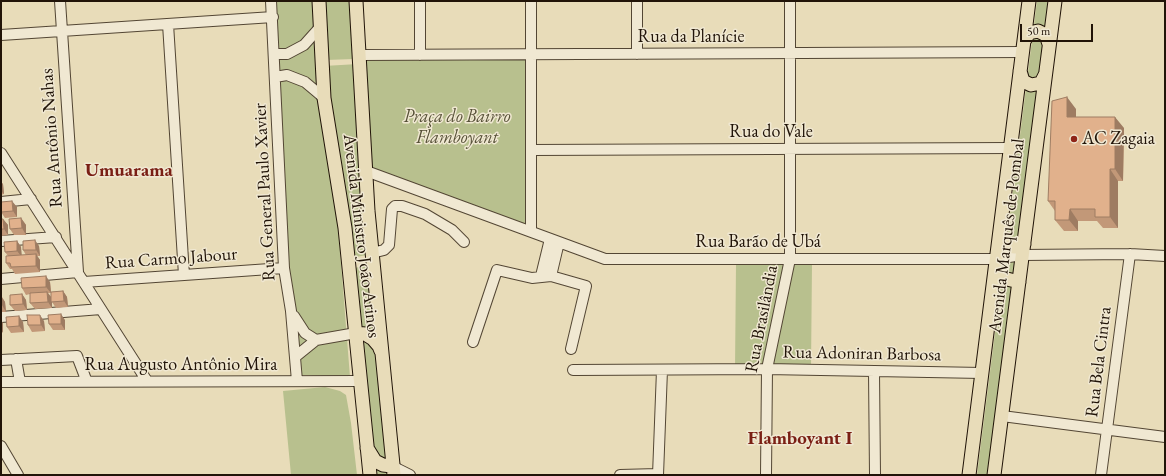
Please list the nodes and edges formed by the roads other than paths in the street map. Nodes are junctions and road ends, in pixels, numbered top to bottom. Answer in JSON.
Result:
{"nodes":[{"id":1,"x":60,"y":1,"type":"edge"},
{"id":2,"x":272,"y":1,"type":"edge"},
{"id":3,"x":319,"y":1,"type":"edge"},
{"id":4,"x":356,"y":1,"type":"edge"},
{"id":5,"x":420,"y":1,"type":"edge"},
{"id":6,"x":530,"y":1,"type":"edge"},
{"id":7,"x":637,"y":1,"type":"edge"},
{"id":8,"x":790,"y":1,"type":"edge"},
{"id":9,"x":1030,"y":1,"type":"edge"},
{"id":10,"x":1055,"y":1,"type":"edge"},
{"id":11,"x":272,"y":17,"type":"junction"},
{"id":12,"x":168,"y":24,"type":"junction"},
{"id":13,"x":321,"y":26,"type":"junction"},
{"id":14,"x":62,"y":31,"type":"junction"},
{"id":15,"x":1,"y":35,"type":"edge"},
{"id":16,"x":1049,"y":44,"type":"junction"},
{"id":17,"x":1024,"y":47,"type":"junction"},
{"id":18,"x":790,"y":53,"type":"junction"},
{"id":19,"x":275,"y":54,"type":"junction"},
{"id":20,"x":531,"y":54,"type":"junction"},
{"id":21,"x":637,"y":54,"type":"junction"},
{"id":22,"x":359,"y":55,"type":"junction"},
{"id":23,"x":420,"y":55,"type":"junction"},
{"id":24,"x":1020,"y":72,"type":"junction"},
{"id":25,"x":1045,"y":75,"type":"junction"},
{"id":26,"x":275,"y":77,"type":"junction"},
{"id":27,"x":324,"y":98,"type":"junction"},
{"id":28,"x":1011,"y":148,"type":"junction"},
{"id":29,"x":792,"y":149,"type":"junction"},
{"id":30,"x":531,"y":150,"type":"junction"},
{"id":31,"x":1,"y":153,"type":"edge"},
{"id":32,"x":366,"y":171,"type":"junction"},
{"id":33,"x":31,"y":199,"type":"junction"},
{"id":34,"x":1,"y":202,"type":"edge"},
{"id":35,"x":531,"y":232,"type":"junction"},
{"id":36,"x":56,"y":238,"type":"junction"},
{"id":37,"x":1,"y":241,"type":"edge"},
{"id":38,"x":554,"y":241,"type":"junction"},
{"id":39,"x":464,"y":242,"type":"dead end"},
{"id":40,"x":999,"y":242,"type":"junction"},
{"id":41,"x":1023,"y":249,"type":"junction"},
{"id":42,"x":372,"y":253,"type":"junction"},
{"id":43,"x":1130,"y":254,"type":"junction"},
{"id":44,"x":1165,"y":256,"type":"edge"},
{"id":45,"x":790,"y":259,"type":"junction"},
{"id":46,"x":996,"y":259,"type":"junction"},
{"id":47,"x":284,"y":268,"type":"junction"},
{"id":48,"x":78,"y":272,"type":"junction"},
{"id":49,"x":184,"y":275,"type":"junction"},
{"id":50,"x":541,"y":276,"type":"junction"},
{"id":51,"x":551,"y":276,"type":"junction"},
{"id":52,"x":1,"y":279,"type":"edge"},
{"id":53,"x":994,"y":280,"type":"junction"},
{"id":54,"x":84,"y":282,"type":"junction"},
{"id":55,"x":1019,"y":282,"type":"junction"},
{"id":56,"x":101,"y":309,"type":"junction"},
{"id":57,"x":291,"y":311,"type":"junction"},
{"id":58,"x":1,"y":317,"type":"edge"},
{"id":59,"x":356,"y":333,"type":"junction"},
{"id":60,"x":316,"y":340,"type":"junction"},
{"id":61,"x":473,"y":342,"type":"dead end"},
{"id":62,"x":571,"y":350,"type":"dead end"},
{"id":63,"x":382,"y":355,"type":"junction"},
{"id":64,"x":296,"y":357,"type":"junction"},
{"id":65,"x":16,"y":359,"type":"junction"},
{"id":66,"x":1,"y":360,"type":"edge"},
{"id":67,"x":767,"y":369,"type":"junction"},
{"id":68,"x":573,"y":370,"type":"dead end"},
{"id":69,"x":662,"y":370,"type":"junction"},
{"id":70,"x":874,"y":372,"type":"junction"},
{"id":71,"x":982,"y":372,"type":"junction"},
{"id":72,"x":361,"y":381,"type":"junction"},
{"id":73,"x":1,"y":382,"type":"edge"},
{"id":74,"x":20,"y":382,"type":"junction"},
{"id":75,"x":87,"y":382,"type":"junction"},
{"id":76,"x":147,"y":382,"type":"junction"},
{"id":77,"x":297,"y":382,"type":"junction"},
{"id":78,"x":1002,"y":416,"type":"junction"},
{"id":79,"x":1107,"y":430,"type":"junction"},
{"id":80,"x":1165,"y":437,"type":"edge"},
{"id":81,"x":366,"y":444,"type":"junction"},
{"id":82,"x":1,"y":446,"type":"edge"},
{"id":83,"x":393,"y":470,"type":"edge"},
{"id":84,"x":658,"y":474,"type":"edge"},
{"id":85,"x":18,"y":475,"type":"edge"},
{"id":86,"x":370,"y":475,"type":"edge"},
{"id":87,"x":410,"y":475,"type":"edge"},
{"id":88,"x":620,"y":475,"type":"edge"},
{"id":89,"x":766,"y":475,"type":"edge"},
{"id":90,"x":875,"y":475,"type":"edge"},
{"id":91,"x":969,"y":475,"type":"edge"},
{"id":92,"x":994,"y":475,"type":"edge"},
{"id":93,"x":1101,"y":475,"type":"edge"}],
"edges":[{"from":1,"to":14,"type":"street","name":"Rua Antônio Nahas"},
{"from":2,"to":11,"type":"street","name":"Rua General Paulo Xavier"},
{"from":3,"to":13,"type":"main road","name":"Avenida Ministro João Arinos"},
{"from":4,"to":22,"type":"main road","name":"Avenida Ministro João Arinos"},
{"from":5,"to":23,"type":"street"},
{"from":6,"to":20,"type":"street"},
{"from":7,"to":21,"type":"street"},
{"from":8,"to":18,"type":"street","name":"Rua Brasilândia"},
{"from":9,"to":17,"type":"main road","name":"Avenida Marquês de Pombal"},
{"from":10,"to":16,"type":"main road","name":"Avenida Marquês de Pombal"},
{"from":11,"to":12,"type":"street"},
{"from":11,"to":19,"type":"street","name":"Rua General Paulo Xavier"},
{"from":12,"to":14,"type":"street"},
{"from":12,"to":49,"type":"street"},
{"from":13,"to":19,"type":"street"},
{"from":13,"to":27,"type":"main road","name":"Avenida Ministro João Arinos"},
{"from":14,"to":15,"type":"street"},
{"from":14,"to":48,"type":"street","name":"Rua Antônio Nahas"},
{"from":16,"to":17,"type":"main road"},
{"from":16,"to":25,"type":"main road","name":"Avenida Marquês de Pombal"},
{"from":17,"to":18,"type":"street","name":"Rua da Planície"},
{"from":17,"to":24,"type":"main road","name":"Avenida Marquês de Pombal"},
{"from":18,"to":21,"type":"street","name":"Rua da Planície"},
{"from":18,"to":29,"type":"street","name":"Rua Brasilândia"},
{"from":19,"to":26,"type":"street","name":"Rua General Paulo Xavier"},
{"from":20,"to":21,"type":"street","name":"Rua da Planície"},
{"from":20,"to":23,"type":"street","name":"Rua da Planície"},
{"from":20,"to":30,"type":"street"},
{"from":22,"to":23,"type":"street","name":"Rua da Planície"},
{"from":22,"to":32,"type":"main road","name":"Avenida Ministro João Arinos"},
{"from":24,"to":25,"type":"main road"},
{"from":24,"to":28,"type":"main road","name":"Avenida Marquês de Pombal"},
{"from":25,"to":41,"type":"main road","name":"Avenida Marquês de Pombal"},
{"from":26,"to":27,"type":"street"},
{"from":26,"to":47,"type":"street","name":"Rua General Paulo Xavier"},
{"from":27,"to":59,"type":"main road","name":"Avenida Ministro João Arinos"},
{"from":28,"to":29,"type":"street","name":"Rua do Vale"},
{"from":28,"to":40,"type":"main road","name":"Avenida Marquês de Pombal"},
{"from":29,"to":30,"type":"street","name":"Rua do Vale"},
{"from":29,"to":45,"type":"street","name":"Rua Brasilândia"},
{"from":30,"to":35,"type":"street"},
{"from":31,"to":33,"type":"street"},
{"from":32,"to":35,"type":"street","name":"Rua Barão de Ubá"},
{"from":32,"to":42,"type":"main road","name":"Avenida Ministro João Arinos"},
{"from":33,"to":34,"type":"street"},
{"from":33,"to":36,"type":"street"},
{"from":35,"to":38,"type":"street","name":"Rua Barão de Ubá"},
{"from":36,"to":37,"type":"street"},
{"from":36,"to":48,"type":"street"},
{"from":38,"to":45,"type":"street","name":"Rua Barão de Ubá"},
{"from":38,"to":50,"type":"street"},
{"from":38,"to":51,"type":"street"},
{"from":39,"to":42,"type":"street"},
{"from":40,"to":41,"type":"main road"},
{"from":40,"to":46,"type":"main road","name":"Avenida Marquês de Pombal"},
{"from":41,"to":43,"type":"street","name":"Rua Barão de Ubá"},
{"from":41,"to":46,"type":"street","name":"Rua Barão de Ubá"},
{"from":41,"to":55,"type":"main road","name":"Avenida Marquês de Pombal"},
{"from":42,"to":63,"type":"main road","name":"Avenida Ministro João Arinos"},
{"from":43,"to":44,"type":"street","name":"Rua Barão de Ubá"},
{"from":43,"to":79,"type":"street","name":"Rua Bela Cintra"},
{"from":45,"to":46,"type":"street","name":"Rua Barão de Ubá"},
{"from":45,"to":67,"type":"street","name":"Rua Brasilândia"},
{"from":46,"to":53,"type":"main road","name":"Avenida Marquês de Pombal"},
{"from":47,"to":49,"type":"street","name":"Rua Carmo Jabour"},
{"from":47,"to":57,"type":"street","name":"Rua General Paulo Xavier"},
{"from":48,"to":52,"type":"street"},
{"from":48,"to":54,"type":"street"},
{"from":49,"to":54,"type":"street","name":"Rua Carmo Jabour"},
{"from":50,"to":51,"type":"street"},
{"from":50,"to":61,"type":"street"},
{"from":51,"to":62,"type":"street"},
{"from":53,"to":55,"type":"main road"},
{"from":53,"to":71,"type":"main road","name":"Avenida Marquês de Pombal"},
{"from":54,"to":56,"type":"street"},
{"from":55,"to":78,"type":"main road","name":"Avenida Marquês de Pombal"},
{"from":56,"to":58,"type":"street"},
{"from":56,"to":76,"type":"street"},
{"from":57,"to":60,"type":"street"},
{"from":57,"to":64,"type":"street","name":"Rua General Paulo Xavier"},
{"from":59,"to":60,"type":"street"},
{"from":59,"to":63,"type":"main road"},
{"from":59,"to":72,"type":"main road","name":"Avenida Ministro João Arinos"},
{"from":60,"to":64,"type":"street"},
{"from":63,"to":83,"type":"main road","name":"Avenida Ministro João Arinos"},
{"from":64,"to":77,"type":"street","name":"Rua General Paulo Xavier"},
{"from":65,"to":66,"type":"street"},
{"from":65,"to":74,"type":"street"},
{"from":65,"to":75,"type":"street"},
{"from":67,"to":69,"type":"street","name":"Rua Adoniran Barbosa"},
{"from":67,"to":70,"type":"street","name":"Rua Adoniran Barbosa"},
{"from":67,"to":89,"type":"street","name":"Rua Brasilândia"},
{"from":68,"to":69,"type":"street","name":"Rua Adoniran Barbosa"},
{"from":69,"to":84,"type":"street"},
{"from":70,"to":71,"type":"street","name":"Rua Adoniran Barbosa"},
{"from":70,"to":90,"type":"street"},
{"from":71,"to":91,"type":"main road","name":"Avenida Marquês de Pombal"},
{"from":72,"to":77,"type":"street","name":"Rua Augusto Antônio Mira"},
{"from":72,"to":81,"type":"main road","name":"Avenida Ministro João Arinos"},
{"from":73,"to":74,"type":"street","name":"Rua Augusto Antônio Mira"},
{"from":74,"to":75,"type":"street","name":"Rua Augusto Antônio Mira"},
{"from":75,"to":76,"type":"street","name":"Rua Augusto Antônio Mira"},
{"from":76,"to":77,"type":"street","name":"Rua Augusto Antônio Mira"},
{"from":78,"to":79,"type":"street"},
{"from":78,"to":92,"type":"main road","name":"Avenida Marquês de Pombal"},
{"from":79,"to":80,"type":"street"},
{"from":79,"to":93,"type":"street","name":"Rua Bela Cintra"},
{"from":81,"to":83,"type":"main road"},
{"from":81,"to":86,"type":"main road","name":"Avenida Ministro João Arinos"},
{"from":82,"to":85,"type":"street"},
{"from":83,"to":87,"type":"street"},
{"from":84,"to":88,"type":"street"}]}
